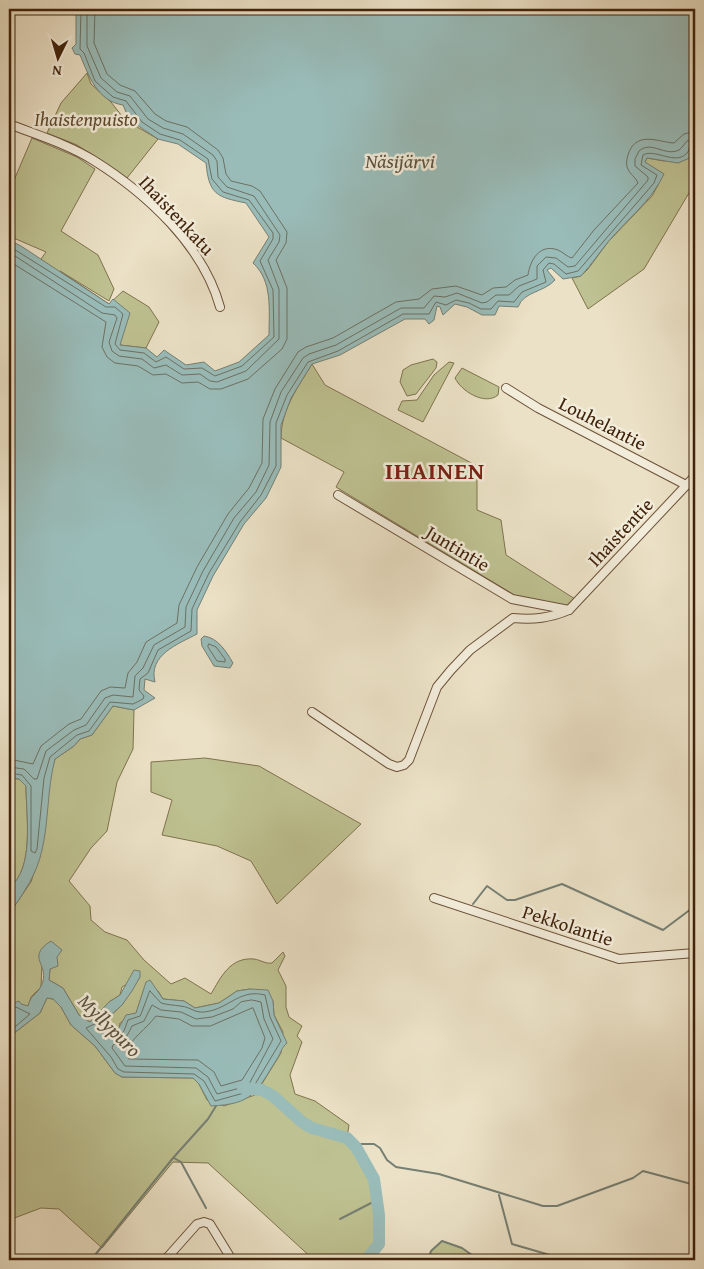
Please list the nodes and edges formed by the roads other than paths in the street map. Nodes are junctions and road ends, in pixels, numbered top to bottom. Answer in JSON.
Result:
{"nodes":[{"id":1,"x":9,"y":124,"type":"edge"},
{"id":2,"x":220,"y":306,"type":"dead end"},
{"id":3,"x":506,"y":388,"type":"dead end"},
{"id":4,"x":695,"y":476,"type":"edge"},
{"id":5,"x":686,"y":485,"type":"junction"},
{"id":6,"x":338,"y":495,"type":"dead end"},
{"id":7,"x":569,"y":610,"type":"junction"},
{"id":8,"x":312,"y":712,"type":"dead end"},
{"id":9,"x":434,"y":898,"type":"dead end"},
{"id":10,"x":695,"y":953,"type":"edge"},
{"id":11,"x":165,"y":1260,"type":"edge"},
{"id":12,"x":232,"y":1260,"type":"edge"}],
"edges":[{"from":1,"to":2,"type":"street","name":"Ihaistenkatu"},
{"from":3,"to":5,"type":"street","name":"Louhelantie"},
{"from":4,"to":5,"type":"street","name":"Ihaistentie"},
{"from":5,"to":7,"type":"street","name":"Ihaistentie"},
{"from":6,"to":7,"type":"street","name":"Juntintie"},
{"from":7,"to":8,"type":"street"},
{"from":9,"to":10,"type":"street","name":"Pekkolantie"},
{"from":11,"to":12,"type":"street"}]}
